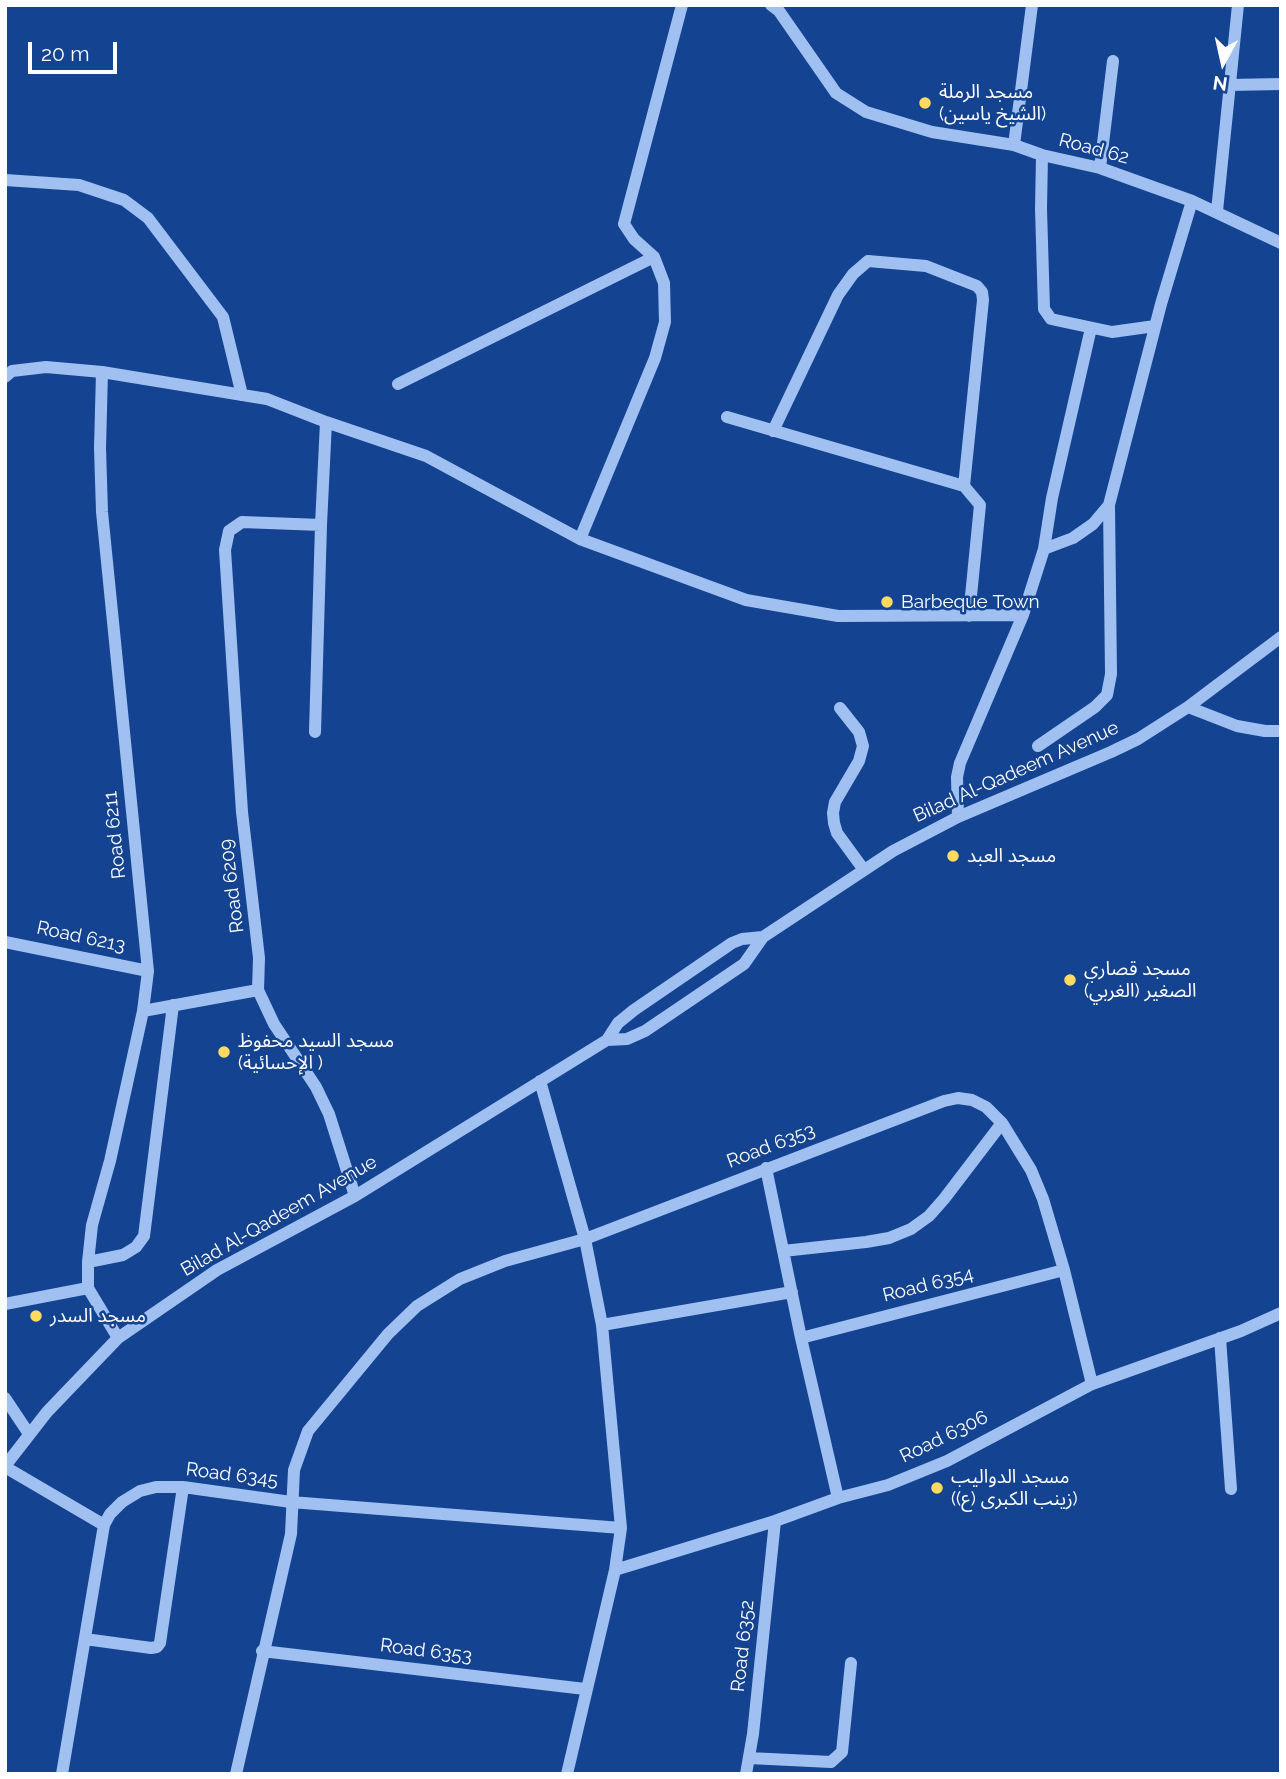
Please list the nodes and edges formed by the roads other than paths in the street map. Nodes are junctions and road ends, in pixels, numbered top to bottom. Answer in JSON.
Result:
{"nodes":[{"id":1,"x":682,"y":5,"type":"edge"},
{"id":2,"x":771,"y":5,"type":"edge"},
{"id":3,"x":1032,"y":5,"type":"edge"},
{"id":4,"x":1238,"y":5,"type":"edge"},
{"id":5,"x":1113,"y":61,"type":"dead end"},
{"id":6,"x":1281,"y":84,"type":"edge"},
{"id":7,"x":1229,"y":85,"type":"junction"},
{"id":8,"x":1014,"y":145,"type":"junction"},
{"id":9,"x":1042,"y":155,"type":"junction"},
{"id":10,"x":1100,"y":168,"type":"junction"},
{"id":11,"x":5,"y":180,"type":"edge"},
{"id":12,"x":1192,"y":201,"type":"junction"},
{"id":13,"x":1217,"y":211,"type":"junction"},
{"id":14,"x":1281,"y":243,"type":"edge"},
{"id":15,"x":654,"y":257,"type":"junction"},
{"id":16,"x":1155,"y":326,"type":"junction"},
{"id":17,"x":1091,"y":328,"type":"junction"},
{"id":18,"x":7,"y":370,"type":"edge"},
{"id":19,"x":102,"y":372,"type":"junction"},
{"id":20,"x":398,"y":384,"type":"dead end"},
{"id":21,"x":242,"y":395,"type":"junction"},
{"id":22,"x":727,"y":417,"type":"dead end"},
{"id":23,"x":326,"y":422,"type":"junction"},
{"id":24,"x":773,"y":430,"type":"junction"},
{"id":25,"x":964,"y":486,"type":"junction"},
{"id":26,"x":1109,"y":505,"type":"junction"},
{"id":27,"x":320,"y":525,"type":"junction"},
{"id":28,"x":580,"y":539,"type":"junction"},
{"id":29,"x":1044,"y":549,"type":"junction"},
{"id":30,"x":1023,"y":615,"type":"junction"},
{"id":31,"x":969,"y":616,"type":"junction"},
{"id":32,"x":1281,"y":637,"type":"edge"},
{"id":33,"x":1188,"y":706,"type":"junction"},
{"id":34,"x":840,"y":708,"type":"dead end"},
{"id":35,"x":1281,"y":731,"type":"edge"},
{"id":36,"x":315,"y":732,"type":"dead end"},
{"id":37,"x":1038,"y":746,"type":"dead end"},
{"id":38,"x":958,"y":817,"type":"junction"},
{"id":39,"x":864,"y":870,"type":"junction"},
{"id":40,"x":763,"y":937,"type":"junction"},
{"id":41,"x":5,"y":942,"type":"edge"},
{"id":42,"x":148,"y":971,"type":"junction"},
{"id":43,"x":258,"y":990,"type":"junction"},
{"id":44,"x":173,"y":1005,"type":"junction"},
{"id":45,"x":143,"y":1011,"type":"junction"},
{"id":46,"x":607,"y":1040,"type":"junction"},
{"id":47,"x":540,"y":1081,"type":"junction"},
{"id":48,"x":1002,"y":1123,"type":"junction"},
{"id":49,"x":766,"y":1168,"type":"junction"},
{"id":50,"x":355,"y":1196,"type":"junction"},
{"id":51,"x":585,"y":1239,"type":"junction"},
{"id":52,"x":783,"y":1251,"type":"junction"},
{"id":53,"x":88,"y":1262,"type":"junction"},
{"id":54,"x":1064,"y":1270,"type":"junction"},
{"id":55,"x":88,"y":1288,"type":"junction"},
{"id":56,"x":792,"y":1292,"type":"junction"},
{"id":57,"x":5,"y":1304,"type":"edge"},
{"id":58,"x":1281,"y":1313,"type":"edge"},
{"id":59,"x":602,"y":1325,"type":"junction"},
{"id":60,"x":118,"y":1338,"type":"junction"},
{"id":61,"x":801,"y":1338,"type":"junction"},
{"id":62,"x":1220,"y":1338,"type":"junction"},
{"id":63,"x":1092,"y":1384,"type":"junction"},
{"id":64,"x":5,"y":1398,"type":"edge"},
{"id":65,"x":29,"y":1434,"type":"junction"},
{"id":66,"x":5,"y":1467,"type":"edge"},
{"id":67,"x":183,"y":1487,"type":"junction"},
{"id":68,"x":1231,"y":1489,"type":"dead end"},
{"id":69,"x":838,"y":1498,"type":"junction"},
{"id":70,"x":291,"y":1502,"type":"junction"},
{"id":71,"x":775,"y":1521,"type":"junction"},
{"id":72,"x":104,"y":1525,"type":"junction"},
{"id":73,"x":621,"y":1528,"type":"junction"},
{"id":74,"x":615,"y":1570,"type":"junction"},
{"id":75,"x":85,"y":1639,"type":"junction"},
{"id":76,"x":262,"y":1651,"type":"junction"},
{"id":77,"x":851,"y":1663,"type":"dead end"},
{"id":78,"x":585,"y":1689,"type":"junction"},
{"id":79,"x":749,"y":1758,"type":"junction"},
{"id":80,"x":62,"y":1774,"type":"edge"},
{"id":81,"x":236,"y":1774,"type":"edge"},
{"id":82,"x":567,"y":1774,"type":"edge"},
{"id":83,"x":746,"y":1774,"type":"edge"}],
"edges":[{"from":1,"to":15,"type":"street"},
{"from":2,"to":8,"type":"street","name":"Road 62"},
{"from":3,"to":8,"type":"street"},
{"from":4,"to":7,"type":"street"},
{"from":5,"to":10,"type":"street"},
{"from":6,"to":7,"type":"street"},
{"from":7,"to":13,"type":"street"},
{"from":8,"to":9,"type":"street","name":"Road 62"},
{"from":9,"to":10,"type":"street","name":"Road 62"},
{"from":9,"to":17,"type":"street"},
{"from":10,"to":12,"type":"street","name":"Road 62"},
{"from":11,"to":21,"type":"street"},
{"from":12,"to":13,"type":"street","name":"Road 62"},
{"from":12,"to":16,"type":"street"},
{"from":13,"to":14,"type":"street","name":"Road 62"},
{"from":15,"to":20,"type":"street"},
{"from":15,"to":28,"type":"street"},
{"from":16,"to":17,"type":"street"},
{"from":16,"to":26,"type":"street"},
{"from":17,"to":29,"type":"street"},
{"from":18,"to":19,"type":"street"},
{"from":19,"to":21,"type":"street"},
{"from":19,"to":42,"type":"street","name":"Road 6211"},
{"from":21,"to":23,"type":"street"},
{"from":22,"to":24,"type":"street"},
{"from":23,"to":27,"type":"street"},
{"from":23,"to":28,"type":"street"},
{"from":24,"to":25,"type":"street"},
{"from":24,"to":25,"type":"street"},
{"from":25,"to":31,"type":"street"},
{"from":26,"to":29,"type":"street"},
{"from":26,"to":37,"type":"street"},
{"from":27,"to":36,"type":"street"},
{"from":27,"to":43,"type":"street","name":"Road 6209"},
{"from":28,"to":31,"type":"street"},
{"from":29,"to":30,"type":"street"},
{"from":30,"to":31,"type":"street"},
{"from":30,"to":38,"type":"street"},
{"from":32,"to":33,"type":"street","name":"Bilad Al-Qadeem Avenue"},
{"from":33,"to":35,"type":"street"},
{"from":33,"to":38,"type":"street","name":"Bilad Al-Qadeem Avenue"},
{"from":34,"to":39,"type":"street"},
{"from":38,"to":39,"type":"street","name":"Bilad Al-Qadeem Avenue"},
{"from":39,"to":40,"type":"street","name":"Bilad Al-Qadeem Avenue"},
{"from":40,"to":46,"type":"street","name":"Bilad Al-Qadeem Avenue"},
{"from":40,"to":46,"type":"street","name":"Bilad Al-Qadeem Avenue"},
{"from":41,"to":42,"type":"street","name":"Road 6213"},
{"from":42,"to":45,"type":"street","name":"Road 6211"},
{"from":43,"to":44,"type":"street"},
{"from":43,"to":50,"type":"street","name":"Road 6209"},
{"from":44,"to":45,"type":"street"},
{"from":44,"to":53,"type":"street"},
{"from":45,"to":53,"type":"street","name":"Road 6211"},
{"from":46,"to":47,"type":"street","name":"Bilad Al-Qadeem Avenue"},
{"from":47,"to":50,"type":"street","name":"Bilad Al-Qadeem Avenue"},
{"from":47,"to":51,"type":"street"},
{"from":48,"to":49,"type":"street","name":"Road 6353"},
{"from":48,"to":52,"type":"street"},
{"from":48,"to":54,"type":"street"},
{"from":49,"to":51,"type":"street","name":"Road 6353"},
{"from":49,"to":52,"type":"street"},
{"from":50,"to":60,"type":"street","name":"Bilad Al-Qadeem Avenue"},
{"from":51,"to":59,"type":"street"},
{"from":51,"to":70,"type":"street","name":"Road 6353"},
{"from":52,"to":56,"type":"street"},
{"from":53,"to":55,"type":"street","name":"Road 6211"},
{"from":54,"to":61,"type":"street","name":"Road 6354"},
{"from":54,"to":63,"type":"street"},
{"from":55,"to":57,"type":"street"},
{"from":55,"to":60,"type":"street"},
{"from":56,"to":59,"type":"street"},
{"from":56,"to":61,"type":"street"},
{"from":58,"to":62,"type":"street","name":"Road 6306"},
{"from":59,"to":73,"type":"street"},
{"from":60,"to":65,"type":"street","name":"Bilad Al-Qadeem Avenue"},
{"from":61,"to":69,"type":"street"},
{"from":62,"to":63,"type":"street","name":"Road 6306"},
{"from":62,"to":68,"type":"street"},
{"from":63,"to":69,"type":"street","name":"Road 6306"},
{"from":64,"to":65,"type":"street"},
{"from":65,"to":66,"type":"street","name":"Bilad Al-Qadeem Avenue"},
{"from":66,"to":72,"type":"street"},
{"from":67,"to":70,"type":"street","name":"Road 6345"},
{"from":67,"to":72,"type":"street","name":"Road 6345"},
{"from":67,"to":75,"type":"street"},
{"from":69,"to":71,"type":"street","name":"Road 6306"},
{"from":70,"to":73,"type":"street","name":"Road 6345"},
{"from":70,"to":76,"type":"street","name":"Road 6353"},
{"from":71,"to":74,"type":"street","name":"Road 6306"},
{"from":71,"to":79,"type":"street","name":"Road 6352"},
{"from":72,"to":75,"type":"street"},
{"from":73,"to":74,"type":"street"},
{"from":74,"to":78,"type":"street"},
{"from":75,"to":80,"type":"street"},
{"from":76,"to":78,"type":"street","name":"Road 6353"},
{"from":76,"to":81,"type":"street","name":"Road 6353"},
{"from":77,"to":79,"type":"street"},
{"from":78,"to":82,"type":"street"},
{"from":79,"to":83,"type":"street","name":"Road 6352"}]}
